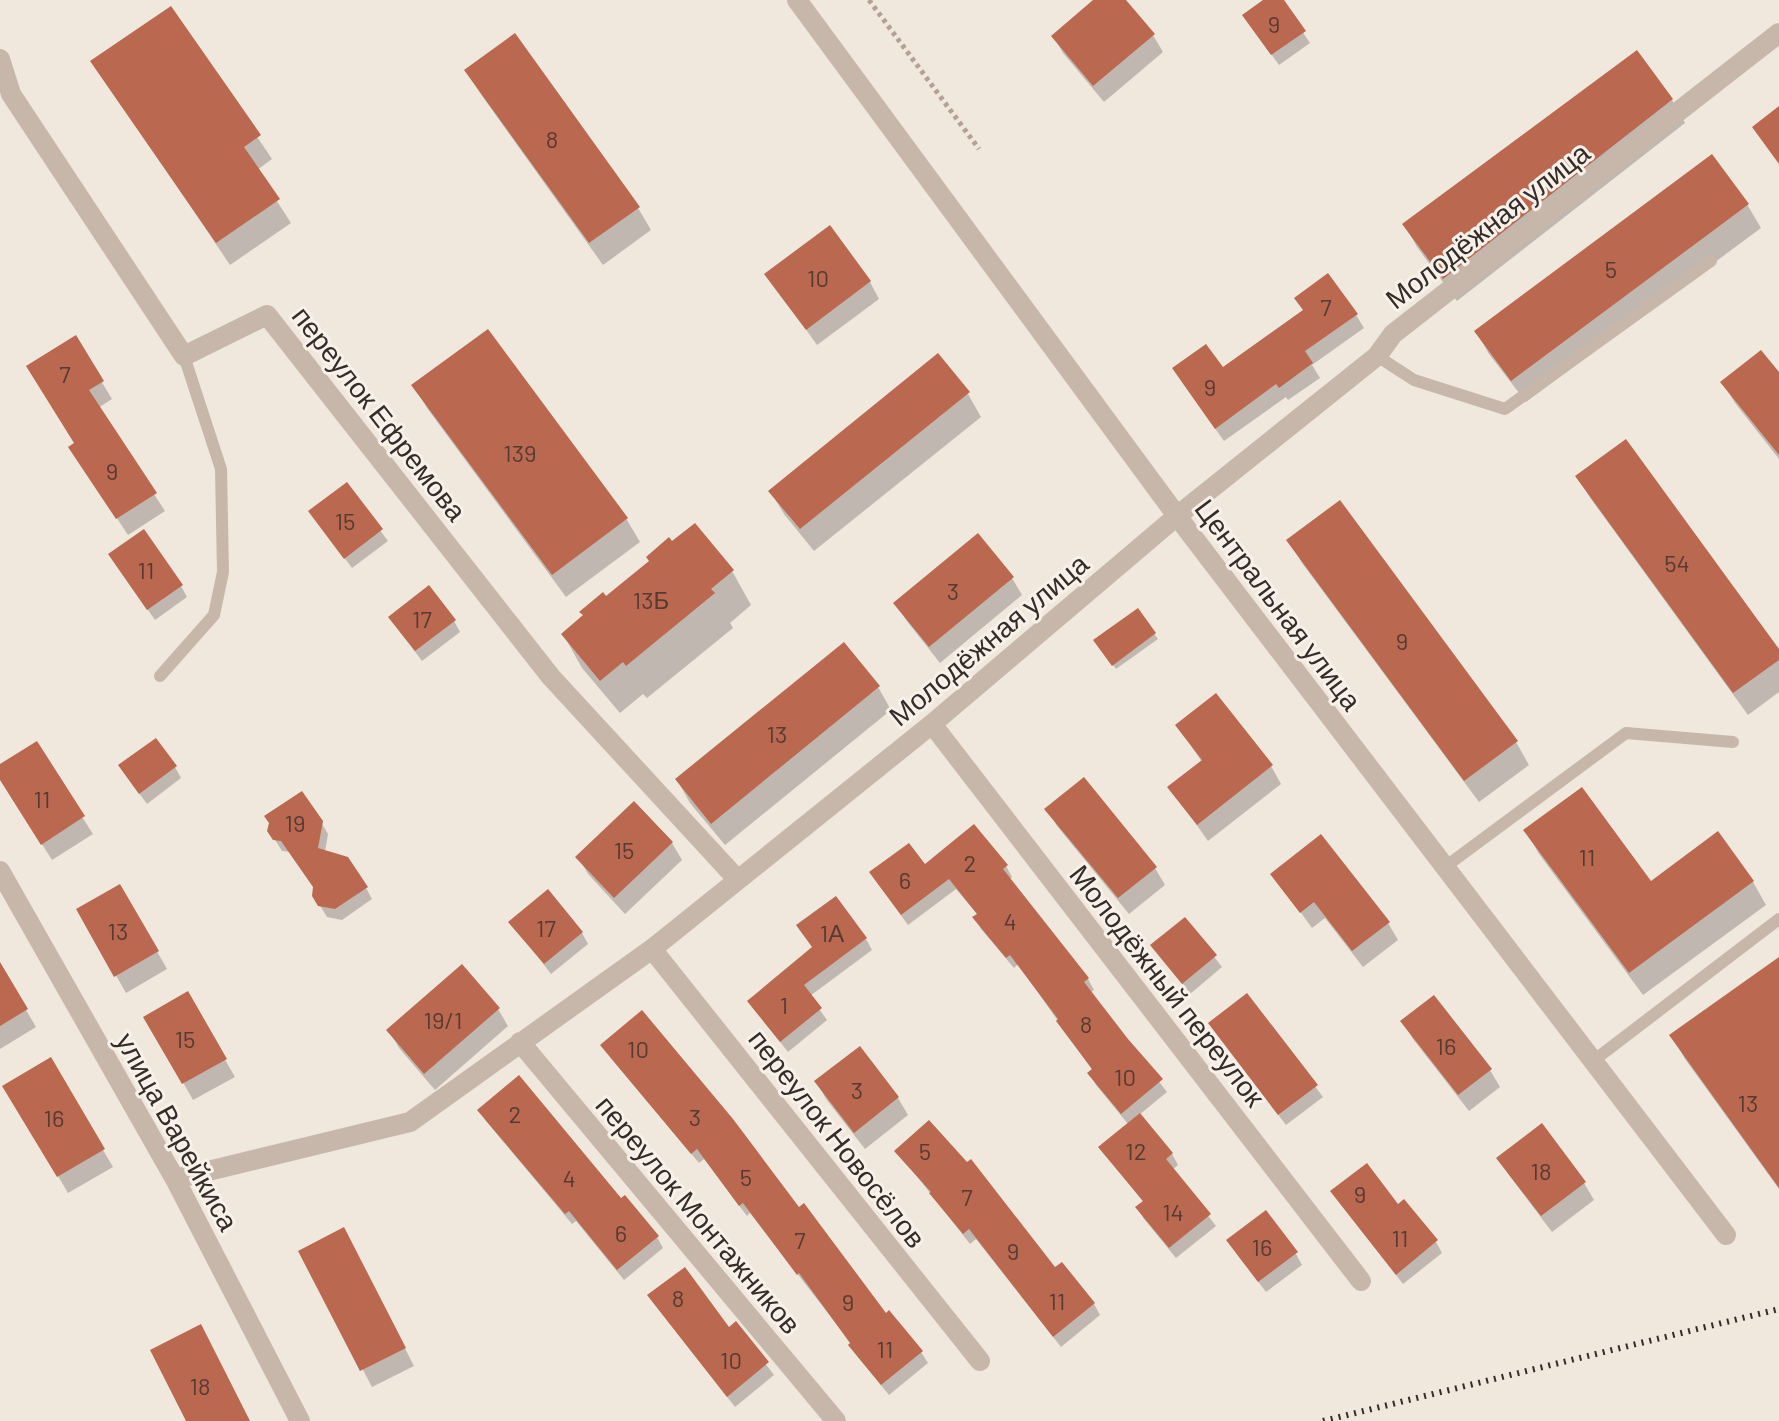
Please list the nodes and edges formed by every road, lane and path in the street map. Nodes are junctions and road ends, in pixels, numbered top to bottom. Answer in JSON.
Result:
{"nodes":[{"id":1,"x":797,"y":0,"type":"edge"},
{"id":2,"x":869,"y":0,"type":"edge"},
{"id":3,"x":1779,"y":33,"type":"edge"},
{"id":4,"x":0,"y":59,"type":"edge"},
{"id":5,"x":979,"y":149,"type":"dead end"},
{"id":6,"x":1711,"y":261,"type":"dead end"},
{"id":7,"x":184,"y":356,"type":"junction"},
{"id":8,"x":1377,"y":356,"type":"junction"},
{"id":9,"x":1177,"y":516,"type":"junction"},
{"id":10,"x":160,"y":676,"type":"dead end"},
{"id":11,"x":932,"y":724,"type":"junction"},
{"id":12,"x":1733,"y":742,"type":"dead end"},
{"id":13,"x":1445,"y":867,"type":"junction"},
{"id":14,"x":0,"y":871,"type":"edge"},
{"id":15,"x":738,"y":880,"type":"junction"},
{"id":16,"x":1779,"y":919,"type":"edge"},
{"id":17,"x":652,"y":949,"type":"junction"},
{"id":18,"x":520,"y":1042,"type":"junction"},
{"id":19,"x":1593,"y":1061,"type":"junction"},
{"id":20,"x":175,"y":1179,"type":"junction"},
{"id":21,"x":1726,"y":1235,"type":"dead end"},
{"id":22,"x":1361,"y":1281,"type":"dead end"},
{"id":23,"x":980,"y":1361,"type":"dead end"},
{"id":24,"x":300,"y":1421,"type":"edge"},
{"id":25,"x":836,"y":1421,"type":"edge"}],
"edges":[{"from":1,"to":9,"type":"street","name":"Центральная улица"},
{"from":2,"to":5,"type":"path"},
{"from":3,"to":8,"type":"street","name":"Молодёжная улица"},
{"from":4,"to":7,"type":"street"},
{"from":6,"to":8,"type":"lane"},
{"from":7,"to":10,"type":"lane"},
{"from":7,"to":15,"type":"street","name":"переулок Ефремова"},
{"from":8,"to":9,"type":"street","name":"Молодёжная улица"},
{"from":9,"to":11,"type":"street","name":"Молодёжная улица"},
{"from":9,"to":13,"type":"street","name":"Центральная улица"},
{"from":11,"to":15,"type":"street","name":"Молодёжная улица"},
{"from":11,"to":22,"type":"street","name":"Молодёжный переулок"},
{"from":12,"to":13,"type":"lane"},
{"from":13,"to":19,"type":"street","name":"Центральная улица"},
{"from":14,"to":20,"type":"street","name":"улица Варейкиса"},
{"from":15,"to":17,"type":"street","name":"Молодёжная улица"},
{"from":16,"to":19,"type":"lane"},
{"from":17,"to":18,"type":"street","name":"Молодёжная улица"},
{"from":17,"to":23,"type":"street","name":"переулок Новосёлов"},
{"from":18,"to":20,"type":"street","name":"Молодёжная улица"},
{"from":18,"to":25,"type":"street","name":"переулок Монтажников"},
{"from":19,"to":21,"type":"street","name":"Центральная улица"},
{"from":20,"to":24,"type":"street","name":"улица Варейкиса"}]}
